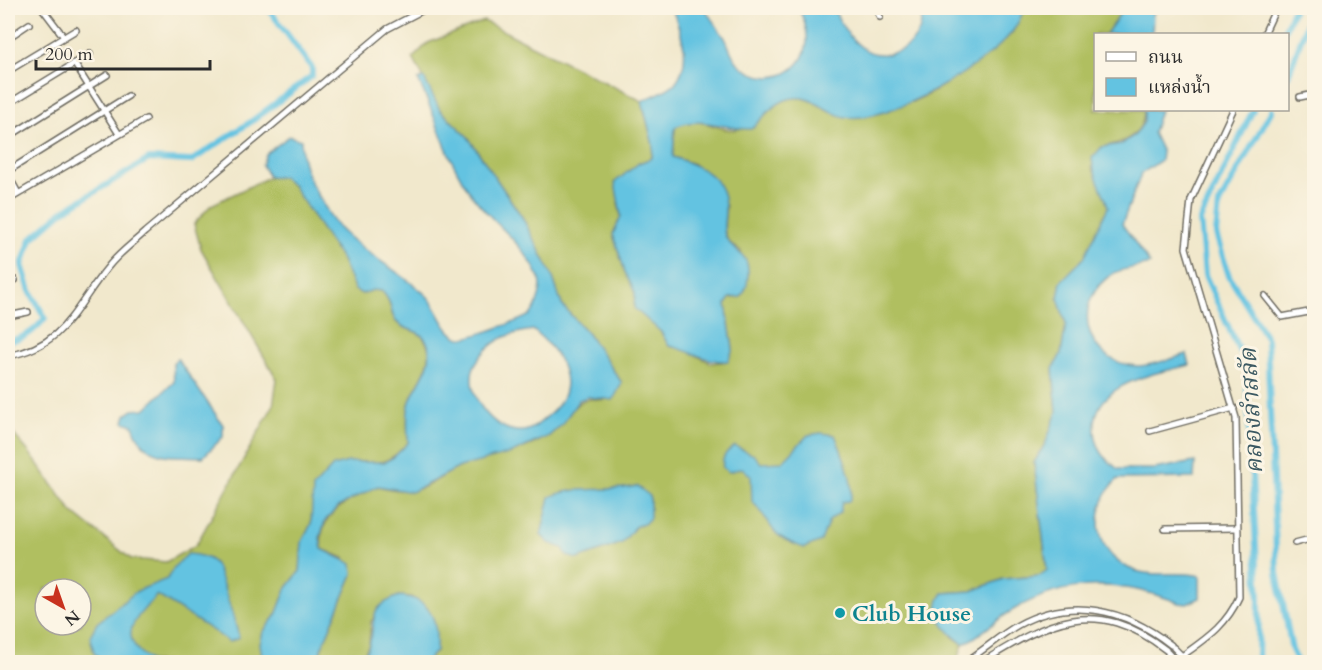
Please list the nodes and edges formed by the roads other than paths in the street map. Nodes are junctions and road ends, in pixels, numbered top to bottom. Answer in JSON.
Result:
{"nodes":[{"id":1,"x":42,"y":8,"type":"edge"},
{"id":2,"x":427,"y":8,"type":"edge"},
{"id":3,"x":875,"y":8,"type":"edge"},
{"id":4,"x":1276,"y":8,"type":"edge"},
{"id":5,"x":880,"y":17,"type":"dead end"},
{"id":6,"x":29,"y":24,"type":"dead end"},
{"id":7,"x":76,"y":30,"type":"dead end"},
{"id":8,"x":1264,"y":33,"type":"edge"},
{"id":9,"x":64,"y":37,"type":"junction"},
{"id":10,"x":8,"y":38,"type":"edge"},
{"id":11,"x":90,"y":54,"type":"dead end"},
{"id":12,"x":74,"y":63,"type":"junction"},
{"id":13,"x":8,"y":72,"type":"edge"},
{"id":14,"x":107,"y":75,"type":"dead end"},
{"id":15,"x":88,"y":87,"type":"junction"},
{"id":16,"x":1314,"y":94,"type":"edge"},
{"id":17,"x":128,"y":96,"type":"dead end"},
{"id":18,"x":1300,"y":97,"type":"dead end"},
{"id":19,"x":8,"y":104,"type":"edge"},
{"id":20,"x":104,"y":111,"type":"junction"},
{"id":21,"x":1233,"y":111,"type":"edge"},
{"id":22,"x":146,"y":119,"type":"dead end"},
{"id":23,"x":119,"y":134,"type":"junction"},
{"id":24,"x":8,"y":137,"type":"edge"},
{"id":25,"x":8,"y":173,"type":"edge"},
{"id":26,"x":18,"y":193,"type":"junction"},
{"id":27,"x":8,"y":200,"type":"edge"},
{"id":28,"x":15,"y":280,"type":"dead end"},
{"id":29,"x":8,"y":282,"type":"edge"},
{"id":30,"x":1265,"y":296,"type":"dead end"},
{"id":31,"x":1314,"y":311,"type":"edge"},
{"id":32,"x":28,"y":312,"type":"dead end"},
{"id":33,"x":8,"y":316,"type":"edge"},
{"id":34,"x":8,"y":356,"type":"edge"},
{"id":35,"x":1234,"y":408,"type":"junction"},
{"id":36,"x":1150,"y":431,"type":"dead end"},
{"id":37,"x":1237,"y":528,"type":"junction"},
{"id":38,"x":1165,"y":529,"type":"dead end"},
{"id":39,"x":1314,"y":538,"type":"edge"},
{"id":40,"x":1295,"y":543,"type":"dead end"},
{"id":41,"x":1182,"y":656,"type":"junction"},
{"id":42,"x":1176,"y":662,"type":"edge"},
{"id":43,"x":965,"y":663,"type":"edge"},
{"id":44,"x":982,"y":663,"type":"edge"},
{"id":45,"x":1188,"y":663,"type":"edge"}],
"edges":[{"from":1,"to":9,"type":"street"},
{"from":2,"to":34,"type":"street"},
{"from":3,"to":5,"type":"street"},
{"from":4,"to":8,"type":"street"},
{"from":6,"to":10,"type":"street"},
{"from":7,"to":9,"type":"street"},
{"from":9,"to":13,"type":"street"},
{"from":11,"to":12,"type":"street"},
{"from":12,"to":15,"type":"street"},
{"from":12,"to":19,"type":"street"},
{"from":14,"to":15,"type":"street"},
{"from":15,"to":20,"type":"street"},
{"from":15,"to":24,"type":"street"},
{"from":16,"to":18,"type":"street"},
{"from":17,"to":20,"type":"street"},
{"from":20,"to":23,"type":"street"},
{"from":20,"to":25,"type":"street"},
{"from":21,"to":35,"type":"street"},
{"from":22,"to":23,"type":"street"},
{"from":23,"to":26,"type":"street"},
{"from":25,"to":26,"type":"street"},
{"from":26,"to":27,"type":"street"},
{"from":28,"to":29,"type":"street"},
{"from":30,"to":31,"type":"street"},
{"from":32,"to":33,"type":"street"},
{"from":35,"to":36,"type":"street"},
{"from":35,"to":37,"type":"street"},
{"from":37,"to":38,"type":"street"},
{"from":37,"to":41,"type":"street"},
{"from":39,"to":40,"type":"street"},
{"from":41,"to":42,"type":"street"},
{"from":41,"to":43,"type":"street"},
{"from":41,"to":45,"type":"street"},
{"from":42,"to":44,"type":"street"}]}
